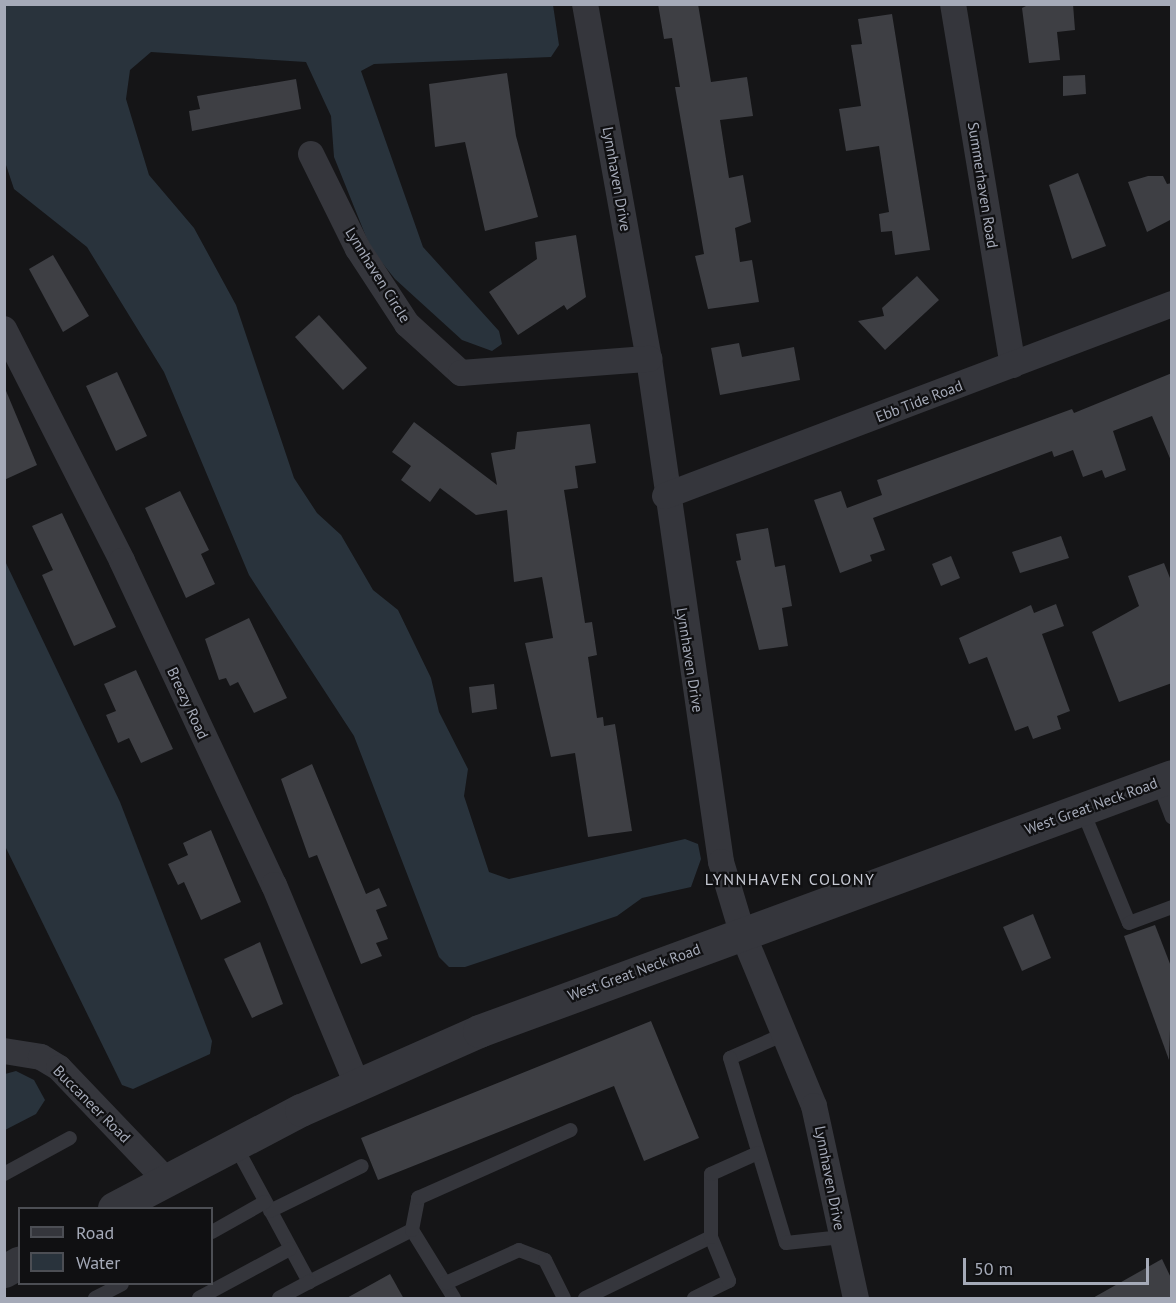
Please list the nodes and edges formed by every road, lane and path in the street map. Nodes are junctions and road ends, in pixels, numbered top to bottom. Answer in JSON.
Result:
{"nodes":[{"id":1,"x":585,"y":4,"type":"edge"},
{"id":2,"x":953,"y":4,"type":"edge"},
{"id":3,"x":311,"y":154,"type":"dead end"},
{"id":4,"x":1172,"y":304,"type":"edge"},
{"id":5,"x":4,"y":329,"type":"edge"},
{"id":6,"x":649,"y":359,"type":"junction"},
{"id":7,"x":1013,"y":365,"type":"junction"},
{"id":8,"x":665,"y":496,"type":"junction"},
{"id":9,"x":1165,"y":778,"type":"edge"},
{"id":10,"x":1082,"y":809,"type":"junction"},
{"id":11,"x":1172,"y":817,"type":"edge"},
{"id":12,"x":1172,"y":907,"type":"edge"},
{"id":13,"x":742,"y":932,"type":"junction"},
{"id":14,"x":787,"y":1033,"type":"junction"},
{"id":15,"x":4,"y":1051,"type":"edge"},
{"id":16,"x":357,"y":1083,"type":"junction"},
{"id":17,"x":571,"y":1130,"type":"dead end"},
{"id":18,"x":70,"y":1138,"type":"dead end"},
{"id":19,"x":235,"y":1145,"type":"junction"},
{"id":20,"x":758,"y":1153,"type":"junction"},
{"id":21,"x":362,"y":1166,"type":"dead end"},
{"id":22,"x":4,"y":1174,"type":"edge"},
{"id":23,"x":166,"y":1180,"type":"junction"},
{"id":24,"x":268,"y":1206,"type":"junction"},
{"id":25,"x":118,"y":1207,"type":"edge"},
{"id":26,"x":412,"y":1230,"type":"junction"},
{"id":27,"x":213,"y":1232,"type":"edge"},
{"id":28,"x":711,"y":1237,"type":"junction"},
{"id":29,"x":842,"y":1237,"type":"junction"},
{"id":30,"x":291,"y":1249,"type":"junction"},
{"id":31,"x":18,"y":1263,"type":"edge"},
{"id":32,"x":4,"y":1271,"type":"edge"},
{"id":33,"x":309,"y":1282,"type":"junction"},
{"id":34,"x":446,"y":1283,"type":"junction"},
{"id":35,"x":120,"y":1285,"type":"edge"},
{"id":36,"x":96,"y":1299,"type":"edge"},
{"id":37,"x":199,"y":1299,"type":"edge"},
{"id":38,"x":279,"y":1299,"type":"edge"},
{"id":39,"x":454,"y":1299,"type":"edge"},
{"id":40,"x":564,"y":1299,"type":"edge"},
{"id":41,"x":585,"y":1299,"type":"edge"},
{"id":42,"x":694,"y":1299,"type":"edge"},
{"id":43,"x":856,"y":1299,"type":"edge"}],
"edges":[{"from":1,"to":6,"type":"street","name":"Lynnhaven Drive"},
{"from":2,"to":7,"type":"street","name":"Summerhaven Road"},
{"from":3,"to":6,"type":"street","name":"Lynnhaven Circle"},
{"from":4,"to":7,"type":"street","name":"Ebb Tide Road"},
{"from":5,"to":16,"type":"street","name":"Breezy Road"},
{"from":6,"to":8,"type":"street","name":"Lynnhaven Drive"},
{"from":7,"to":8,"type":"street","name":"Ebb Tide Road"},
{"from":8,"to":13,"type":"street","name":"Lynnhaven Drive"},
{"from":9,"to":10,"type":"street","name":"West Great Neck Road"},
{"from":9,"to":11,"type":"lane"},
{"from":10,"to":12,"type":"lane"},
{"from":10,"to":13,"type":"street","name":"West Great Neck Road"},
{"from":13,"to":14,"type":"street","name":"Lynnhaven Drive"},
{"from":13,"to":16,"type":"street","name":"West Great Neck Road"},
{"from":14,"to":20,"type":"lane"},
{"from":14,"to":29,"type":"street","name":"Lynnhaven Drive"},
{"from":15,"to":23,"type":"street","name":"Buccaneer Road"},
{"from":16,"to":19,"type":"street","name":"West Great Neck Road"},
{"from":17,"to":26,"type":"lane"},
{"from":18,"to":22,"type":"lane"},
{"from":19,"to":23,"type":"street","name":"West Great Neck Road"},
{"from":19,"to":24,"type":"lane"},
{"from":20,"to":28,"type":"lane"},
{"from":20,"to":29,"type":"lane"},
{"from":21,"to":24,"type":"lane"},
{"from":23,"to":25,"type":"street","name":"West Great Neck Road"},
{"from":24,"to":27,"type":"lane"},
{"from":24,"to":30,"type":"lane"},
{"from":26,"to":33,"type":"lane"},
{"from":26,"to":34,"type":"lane"},
{"from":28,"to":41,"type":"lane"},
{"from":28,"to":42,"type":"lane"},
{"from":29,"to":43,"type":"street","name":"Lynnhaven Drive"},
{"from":30,"to":33,"type":"lane"},
{"from":30,"to":37,"type":"lane"},
{"from":31,"to":32,"type":"street"},
{"from":33,"to":38,"type":"lane"},
{"from":34,"to":39,"type":"lane"},
{"from":34,"to":40,"type":"lane"},
{"from":35,"to":36,"type":"lane"}]}
